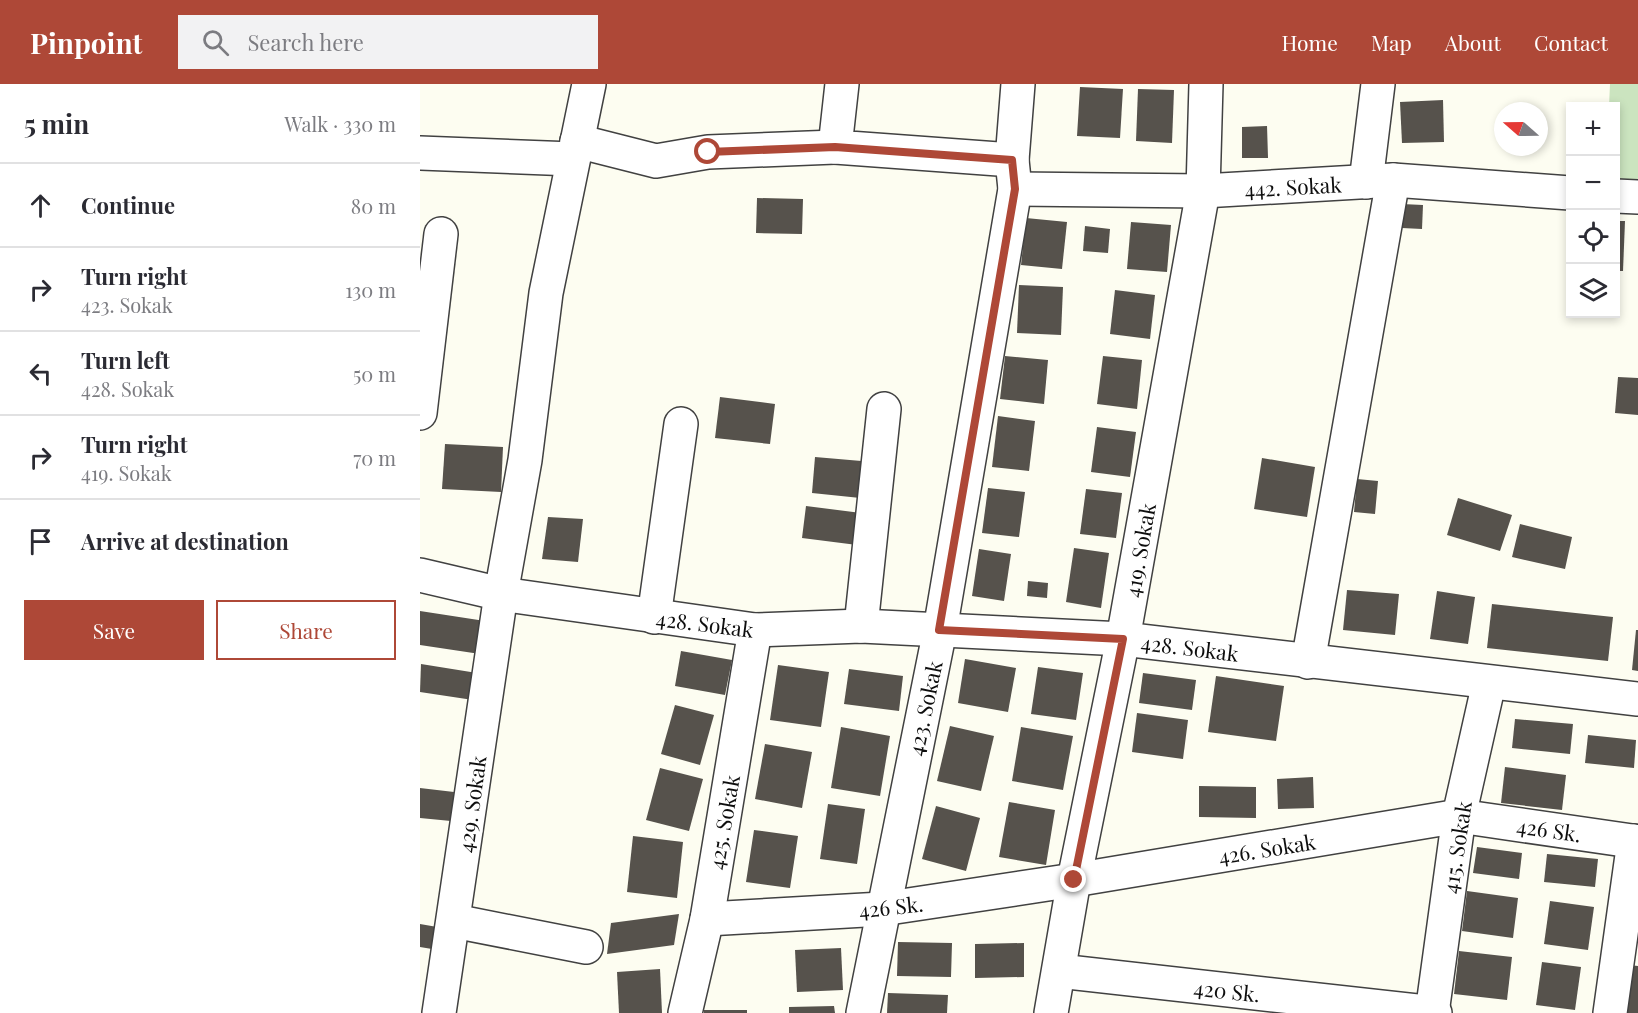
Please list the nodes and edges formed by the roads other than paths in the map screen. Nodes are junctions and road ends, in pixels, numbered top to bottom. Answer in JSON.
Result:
{"nodes":[{"id":1,"x":589,"y":84,"type":"edge"},
{"id":2,"x":842,"y":84,"type":"edge"},
{"id":3,"x":1018,"y":84,"type":"edge"},
{"id":4,"x":1206,"y":84,"type":"edge"},
{"id":5,"x":1378,"y":84,"type":"edge"},
{"id":6,"x":835,"y":147,"type":"junction"},
{"id":7,"x":575,"y":150,"type":"junction"},
{"id":8,"x":420,"y":153,"type":"edge"},
{"id":9,"x":1014,"y":175,"type":"junction"},
{"id":10,"x":1379,"y":181,"type":"junction"},
{"id":11,"x":1203,"y":191,"type":"junction"},
{"id":12,"x":1566,"y":193,"type":"edge"},
{"id":13,"x":1620,"y":196,"type":"edge"},
{"id":14,"x":1638,"y":197,"type":"edge"},
{"id":15,"x":441,"y":234,"type":"dead end"},
{"id":16,"x":884,"y":409,"type":"dead end"},
{"id":17,"x":420,"y":414,"type":"edge"},
{"id":18,"x":681,"y":424,"type":"dead end"},
{"id":19,"x":420,"y":575,"type":"edge"},
{"id":20,"x":501,"y":594,"type":"junction"},
{"id":21,"x":654,"y":617,"type":"junction"},
{"id":22,"x":861,"y":626,"type":"junction"},
{"id":23,"x":755,"y":630,"type":"junction"},
{"id":24,"x":939,"y":630,"type":"junction"},
{"id":25,"x":1123,"y":639,"type":"junction"},
{"id":26,"x":1308,"y":662,"type":"junction"},
{"id":27,"x":1489,"y":683,"type":"junction"},
{"id":28,"x":1638,"y":699,"type":"edge"},
{"id":29,"x":1460,"y":816,"type":"junction"},
{"id":30,"x":1636,"y":841,"type":"edge"},
{"id":31,"x":1074,"y":880,"type":"junction"},
{"id":32,"x":882,"y":909,"type":"junction"},
{"id":33,"x":707,"y":919,"type":"junction"},
{"id":34,"x":454,"y":921,"type":"junction"},
{"id":35,"x":586,"y":947,"type":"dead end"},
{"id":36,"x":1059,"y":971,"type":"junction"},
{"id":37,"x":439,"y":1013,"type":"edge"},
{"id":38,"x":686,"y":1013,"type":"edge"},
{"id":39,"x":863,"y":1013,"type":"edge"},
{"id":40,"x":1051,"y":1013,"type":"edge"},
{"id":41,"x":1433,"y":1013,"type":"edge"},
{"id":42,"x":1610,"y":1013,"type":"edge"}],
"edges":[{"from":1,"to":7,"type":"street","name":"429. Sokak"},
{"from":2,"to":6,"type":"street"},
{"from":3,"to":9,"type":"street","name":"423. Sokak"},
{"from":4,"to":11,"type":"street","name":"419. Sokak"},
{"from":5,"to":10,"type":"street"},
{"from":6,"to":7,"type":"street","name":"442. Sokak"},
{"from":6,"to":9,"type":"street","name":"442. Sokak"},
{"from":7,"to":8,"type":"street","name":"442. Sokak"},
{"from":7,"to":20,"type":"street","name":"429. Sokak"},
{"from":9,"to":11,"type":"street","name":"442. Sokak"},
{"from":9,"to":24,"type":"street","name":"423. Sokak"},
{"from":10,"to":11,"type":"street","name":"442. Sokak"},
{"from":10,"to":12,"type":"street","name":"442. Sokak"},
{"from":10,"to":26,"type":"street"},
{"from":11,"to":25,"type":"street","name":"419. Sokak"},
{"from":13,"to":14,"type":"street"},
{"from":15,"to":17,"type":"street"},
{"from":16,"to":22,"type":"street"},
{"from":18,"to":21,"type":"street"},
{"from":19,"to":20,"type":"street","name":"428. Sokak"},
{"from":20,"to":21,"type":"street","name":"428. Sokak"},
{"from":20,"to":34,"type":"street","name":"429. Sokak"},
{"from":21,"to":23,"type":"street","name":"428. Sokak"},
{"from":22,"to":23,"type":"street","name":"428. Sokak"},
{"from":22,"to":24,"type":"street","name":"428. Sokak"},
{"from":23,"to":33,"type":"street","name":"425. Sokak"},
{"from":24,"to":25,"type":"street","name":"428. Sokak"},
{"from":24,"to":32,"type":"street","name":"423. Sokak"},
{"from":25,"to":26,"type":"street","name":"428. Sokak"},
{"from":25,"to":31,"type":"street","name":"419. Sokak"},
{"from":26,"to":27,"type":"street","name":"428. Sokak"},
{"from":27,"to":28,"type":"street","name":"428. Sokak"},
{"from":27,"to":29,"type":"street","name":"415. Sokak"},
{"from":29,"to":30,"type":"street","name":"426 Sk."},
{"from":29,"to":31,"type":"street","name":"426. Sokak"},
{"from":29,"to":41,"type":"street","name":"415. Sokak"},
{"from":30,"to":42,"type":"street"},
{"from":31,"to":32,"type":"street","name":"426 Sk."},
{"from":31,"to":36,"type":"street","name":"419. Sokak"},
{"from":32,"to":33,"type":"street","name":"426 Sk."},
{"from":32,"to":39,"type":"street","name":"423. Sokak"},
{"from":33,"to":38,"type":"street","name":"425. Sokak"},
{"from":34,"to":35,"type":"street"},
{"from":34,"to":37,"type":"street","name":"429. Sokak"},
{"from":36,"to":40,"type":"street","name":"419. Sokak"},
{"from":36,"to":41,"type":"street","name":"420 Sk."}]}
